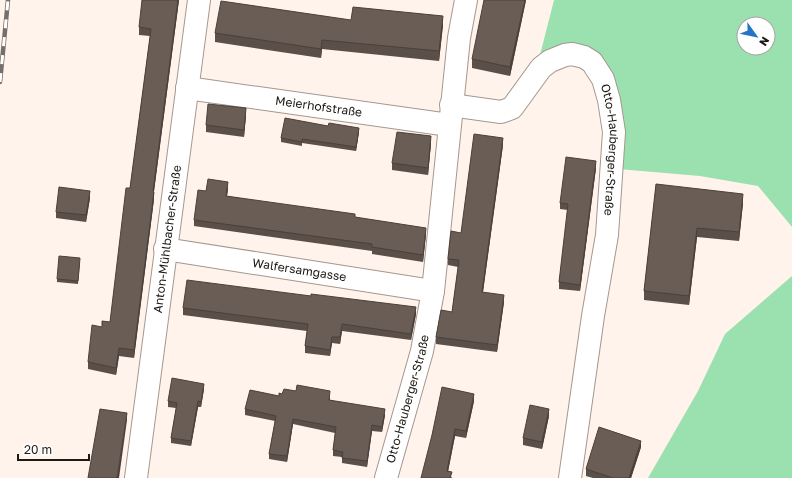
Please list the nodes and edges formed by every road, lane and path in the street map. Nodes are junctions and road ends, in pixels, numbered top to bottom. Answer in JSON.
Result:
{"nodes":[{"id":1,"x":199,"y":0,"type":"edge"},
{"id":2,"x":466,"y":0,"type":"edge"},
{"id":3,"x":187,"y":88,"type":"junction"},
{"id":4,"x":450,"y":115,"type":"junction"},
{"id":5,"x":166,"y":250,"type":"junction"},
{"id":6,"x":433,"y":291,"type":"junction"},
{"id":7,"x":136,"y":478,"type":"edge"},
{"id":8,"x":386,"y":478,"type":"edge"},
{"id":9,"x":570,"y":478,"type":"edge"}],
"edges":[{"from":1,"to":3,"type":"street","name":"Anton-Mühlbacher-Straße"},
{"from":2,"to":4,"type":"street","name":"Otto-Hauberger-Straße"},
{"from":3,"to":4,"type":"street","name":"Meierhofstraße"},
{"from":3,"to":5,"type":"street","name":"Anton-Mühlbacher-Straße"},
{"from":4,"to":6,"type":"street","name":"Otto-Hauberger-Straße"},
{"from":4,"to":9,"type":"street","name":"Otto-Hauberger-Straße"},
{"from":5,"to":6,"type":"street","name":"Walfersamgasse"},
{"from":5,"to":7,"type":"street","name":"Anton-Mühlbacher-Straße"},
{"from":6,"to":8,"type":"street","name":"Otto-Hauberger-Straße"}]}
